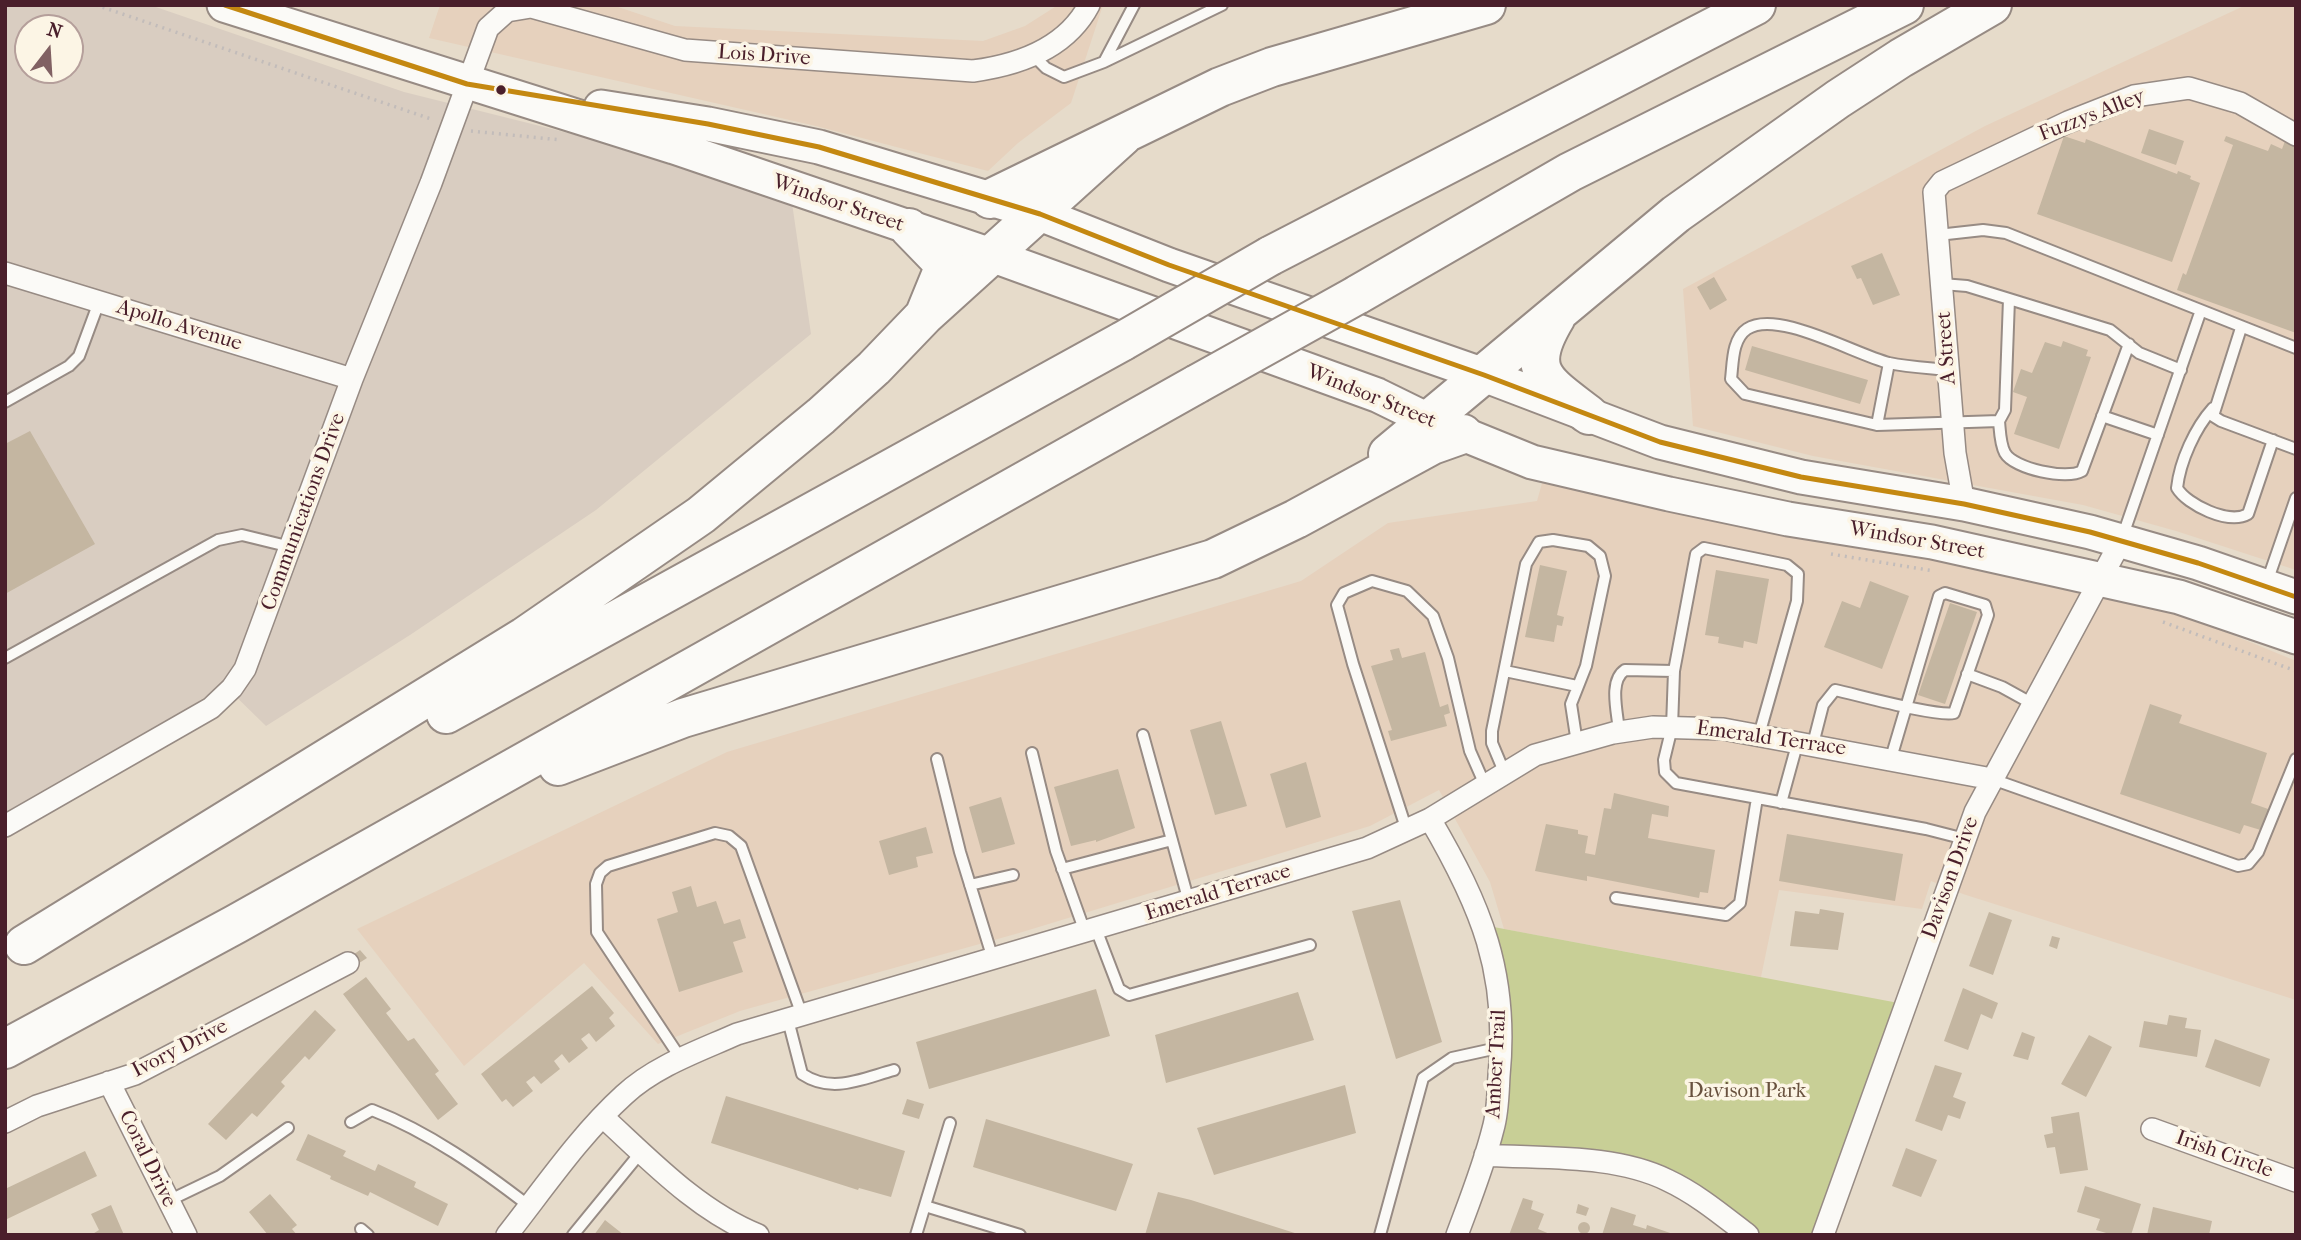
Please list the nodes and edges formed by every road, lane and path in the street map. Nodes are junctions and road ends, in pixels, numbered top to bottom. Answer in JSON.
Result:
{"nodes":[{"id":1,"x":224,"y":5,"type":"edge"},
{"id":2,"x":1089,"y":5,"type":"edge"},
{"id":3,"x":1134,"y":5,"type":"edge"},
{"id":4,"x":1222,"y":5,"type":"edge"},
{"id":5,"x":1486,"y":5,"type":"edge"},
{"id":6,"x":1756,"y":5,"type":"edge"},
{"id":7,"x":1904,"y":5,"type":"edge"},
{"id":8,"x":1992,"y":5,"type":"edge"},
{"id":9,"x":1033,"y":55,"type":"junction"},
{"id":10,"x":1104,"y":62,"type":"junction"},
{"id":11,"x":467,"y":84,"type":"junction"},
{"id":12,"x":2296,"y":135,"type":"edge"},
{"id":13,"x":1123,"y":136,"type":"junction"},
{"id":14,"x":1934,"y":192,"type":"joint"},
{"id":15,"x":990,"y":199,"type":"junction"},
{"id":16,"x":1040,"y":214,"type":"junction"},
{"id":17,"x":909,"y":228,"type":"junction"},
{"id":18,"x":1938,"y":235,"type":"junction"},
{"id":19,"x":991,"y":256,"type":"junction"},
{"id":20,"x":5,"y":272,"type":"edge"},
{"id":21,"x":1942,"y":284,"type":"junction"},
{"id":22,"x":2009,"y":299,"type":"junction"},
{"id":23,"x":99,"y":302,"type":"junction"},
{"id":24,"x":1562,"y":308,"type":"junction"},
{"id":25,"x":2200,"y":313,"type":"junction"},
{"id":26,"x":924,"y":316,"type":"junction"},
{"id":27,"x":2241,"y":328,"type":"junction"},
{"id":28,"x":2129,"y":345,"type":"junction"},
{"id":29,"x":2296,"y":348,"type":"edge"},
{"id":30,"x":1889,"y":363,"type":"junction"},
{"id":31,"x":1948,"y":370,"type":"junction"},
{"id":32,"x":2181,"y":370,"type":"junction"},
{"id":33,"x":1484,"y":375,"type":"junction"},
{"id":34,"x":352,"y":379,"type":"junction"},
{"id":35,"x":5,"y":402,"type":"edge"},
{"id":36,"x":2213,"y":408,"type":"junction"},
{"id":37,"x":1589,"y":415,"type":"junction"},
{"id":38,"x":2102,"y":416,"type":"junction"},
{"id":39,"x":1426,"y":419,"type":"junction"},
{"id":40,"x":1999,"y":421,"type":"junction"},
{"id":41,"x":1952,"y":424,"type":"junction"},
{"id":42,"x":1877,"y":425,"type":"junction"},
{"id":43,"x":1463,"y":434,"type":"junction"},
{"id":44,"x":2158,"y":435,"type":"junction"},
{"id":45,"x":2273,"y":440,"type":"junction"},
{"id":46,"x":2296,"y":449,"type":"edge"},
{"id":47,"x":1340,"y":496,"type":"junction"},
{"id":48,"x":2296,"y":498,"type":"edge"},
{"id":49,"x":1964,"y":504,"type":"junction"},
{"id":50,"x":2121,"y":541,"type":"junction"},
{"id":51,"x":291,"y":547,"type":"junction"},
{"id":52,"x":2099,"y":579,"type":"junction"},
{"id":53,"x":2265,"y":587,"type":"junction"},
{"id":54,"x":2296,"y":597,"type":"edge"},
{"id":55,"x":2296,"y":636,"type":"edge"},
{"id":56,"x":5,"y":658,"type":"edge"},
{"id":57,"x":1505,"y":671,"type":"junction"},
{"id":58,"x":1674,"y":671,"type":"junction"},
{"id":59,"x":1967,"y":674,"type":"junction"},
{"id":60,"x":1577,"y":686,"type":"junction"},
{"id":61,"x":2031,"y":703,"type":"junction"},
{"id":62,"x":1906,"y":705,"type":"junction"},
{"id":63,"x":1672,"y":727,"type":"junction"},
{"id":64,"x":1619,"y":732,"type":"junction"},
{"id":65,"x":1143,"y":734,"type":"dead end"},
{"id":66,"x":1759,"y":734,"type":"junction"},
{"id":67,"x":1806,"y":742,"type":"junction"},
{"id":68,"x":1577,"y":743,"type":"junction"},
{"id":69,"x":1032,"y":753,"type":"dead end"},
{"id":70,"x":1891,"y":758,"type":"junction"},
{"id":71,"x":2296,"y":758,"type":"edge"},
{"id":72,"x":937,"y":759,"type":"dead end"},
{"id":73,"x":1504,"y":774,"type":"junction"},
{"id":74,"x":1992,"y":779,"type":"junction"},
{"id":75,"x":1485,"y":785,"type":"junction"},
{"id":76,"x":1757,"y":797,"type":"junction"},
{"id":77,"x":1782,"y":803,"type":"junction"},
{"id":78,"x":1430,"y":819,"type":"junction"},
{"id":79,"x":5,"y":826,"type":"edge"},
{"id":80,"x":1407,"y":831,"type":"junction"},
{"id":81,"x":1965,"y":839,"type":"junction"},
{"id":82,"x":1172,"y":840,"type":"junction"},
{"id":83,"x":1062,"y":869,"type":"junction"},
{"id":84,"x":1013,"y":874,"type":"dead end"},
{"id":85,"x":971,"y":885,"type":"junction"},
{"id":86,"x":303,"y":887,"type":"junction"},
{"id":87,"x":1616,"y":898,"type":"dead end"},
{"id":88,"x":1189,"y":902,"type":"junction"},
{"id":89,"x":1091,"y":931,"type":"junction"},
{"id":90,"x":1310,"y":945,"type":"dead end"},
{"id":91,"x":15,"y":951,"type":"edge"},
{"id":92,"x":993,"y":959,"type":"junction"},
{"id":93,"x":348,"y":963,"type":"dead end"},
{"id":94,"x":795,"y":1017,"type":"junction"},
{"id":95,"x":1502,"y":1047,"type":"junction"},
{"id":96,"x":5,"y":1049,"type":"edge"},
{"id":97,"x":681,"y":1059,"type":"junction"},
{"id":98,"x":894,"y":1070,"type":"dead end"},
{"id":99,"x":109,"y":1082,"type":"junction"},
{"id":100,"x":603,"y":1117,"type":"junction"},
{"id":101,"x":5,"y":1122,"type":"edge"},
{"id":102,"x":351,"y":1122,"type":"dead end"},
{"id":103,"x":950,"y":1123,"type":"dead end"},
{"id":104,"x":288,"y":1128,"type":"dead end"},
{"id":105,"x":2152,"y":1129,"type":"dead end"},
{"id":106,"x":641,"y":1152,"type":"junction"},
{"id":107,"x":1485,"y":1155,"type":"junction"},
{"id":108,"x":2296,"y":1181,"type":"edge"},
{"id":109,"x":168,"y":1201,"type":"junction"},
{"id":110,"x":529,"y":1206,"type":"junction"},
{"id":111,"x":925,"y":1206,"type":"junction"},
{"id":112,"x":186,"y":1235,"type":"edge"},
{"id":113,"x":507,"y":1235,"type":"edge"},
{"id":114,"x":573,"y":1235,"type":"edge"},
{"id":115,"x":758,"y":1235,"type":"edge"},
{"id":116,"x":916,"y":1235,"type":"edge"},
{"id":117,"x":1020,"y":1235,"type":"edge"},
{"id":118,"x":1380,"y":1235,"type":"edge"},
{"id":119,"x":1457,"y":1235,"type":"edge"},
{"id":120,"x":1748,"y":1235,"type":"edge"},
{"id":121,"x":1823,"y":1235,"type":"edge"}],
"edges":[{"from":1,"to":11,"type":"main road","name":"Windsor Street"},
{"from":2,"to":9,"type":"street","name":"Lois Drive"},
{"from":3,"to":10,"type":"lane"},
{"from":4,"to":10,"type":"lane"},
{"from":5,"to":13,"type":"highway"},
{"from":6,"to":91,"type":"highway","bridge":true},
{"from":7,"to":86,"type":"highway","bridge":true},
{"from":8,"to":24,"type":"highway"},
{"from":9,"to":10,"type":"lane"},
{"from":9,"to":11,"type":"street","name":"Lois Drive"},
{"from":11,"to":15,"type":"main road","name":"Windsor Street"},
{"from":11,"to":17,"type":"main road","name":"Windsor Street"},
{"from":11,"to":34,"type":"street","name":"Communications Drive"},
{"from":12,"to":14,"type":"street","name":"Fuzzys Alley"},
{"from":13,"to":15,"type":"highway"},
{"from":13,"to":16,"type":"highway"},
{"from":14,"to":18,"type":"street","name":"A Street"},
{"from":15,"to":16,"type":"main road","name":"Windsor Street"},
{"from":16,"to":19,"type":"highway"},
{"from":16,"to":33,"type":"main road","name":"Windsor Street"},
{"from":17,"to":19,"type":"main road","name":"Windsor Street"},
{"from":17,"to":26,"type":"highway"},
{"from":18,"to":21,"type":"street","name":"A Street"},
{"from":18,"to":25,"type":"lane"},
{"from":19,"to":26,"type":"highway"},
{"from":19,"to":39,"type":"main road","name":"Windsor Street"},
{"from":20,"to":23,"type":"street","name":"Apollo Avenue"},
{"from":21,"to":22,"type":"lane"},
{"from":21,"to":31,"type":"street","name":"A Street"},
{"from":22,"to":28,"type":"lane"},
{"from":22,"to":40,"type":"lane"},
{"from":23,"to":34,"type":"street","name":"Apollo Avenue"},
{"from":23,"to":35,"type":"lane"},
{"from":24,"to":33,"type":"highway"},
{"from":24,"to":37,"type":"highway"},
{"from":25,"to":27,"type":"lane"},
{"from":25,"to":32,"type":"lane"},
{"from":26,"to":91,"type":"highway"},
{"from":27,"to":29,"type":"lane"},
{"from":27,"to":36,"type":"lane"},
{"from":28,"to":32,"type":"lane"},
{"from":28,"to":38,"type":"lane"},
{"from":30,"to":31,"type":"lane"},
{"from":30,"to":42,"type":"lane"},
{"from":30,"to":42,"type":"lane"},
{"from":31,"to":41,"type":"street","name":"A Street"},
{"from":32,"to":44,"type":"lane"},
{"from":33,"to":37,"type":"main road","name":"Windsor Street"},
{"from":33,"to":39,"type":"highway"},
{"from":34,"to":51,"type":"street","name":"Communications Drive"},
{"from":36,"to":45,"type":"lane"},
{"from":36,"to":45,"type":"lane"},
{"from":37,"to":49,"type":"main road","name":"Windsor Street"},
{"from":38,"to":40,"type":"lane"},
{"from":38,"to":44,"type":"lane"},
{"from":39,"to":43,"type":"main road","name":"Windsor Street"},
{"from":39,"to":47,"type":"highway"},
{"from":40,"to":41,"type":"lane"},
{"from":41,"to":42,"type":"lane"},
{"from":41,"to":49,"type":"street","name":"A Street"},
{"from":43,"to":47,"type":"highway"},
{"from":43,"to":52,"type":"main road","name":"Windsor Street"},
{"from":44,"to":50,"type":"lane"},
{"from":45,"to":46,"type":"lane"},
{"from":47,"to":86,"type":"highway"},
{"from":48,"to":53,"type":"lane"},
{"from":49,"to":50,"type":"main road","name":"Windsor Street"},
{"from":50,"to":52,"type":"street","name":"Davison Drive"},
{"from":50,"to":53,"type":"main road","name":"Windsor Street"},
{"from":51,"to":56,"type":"lane"},
{"from":51,"to":79,"type":"street","name":"Communications Drive"},
{"from":52,"to":55,"type":"main road","name":"Windsor Street"},
{"from":52,"to":61,"type":"street","name":"Davison Drive"},
{"from":53,"to":54,"type":"main road","name":"Windsor Street"},
{"from":57,"to":60,"type":"lane"},
{"from":57,"to":60,"type":"lane"},
{"from":57,"to":73,"type":"lane"},
{"from":58,"to":63,"type":"lane"},
{"from":58,"to":64,"type":"lane"},
{"from":58,"to":66,"type":"lane"},
{"from":59,"to":61,"type":"lane"},
{"from":59,"to":62,"type":"lane"},
{"from":59,"to":62,"type":"lane"},
{"from":60,"to":68,"type":"lane"},
{"from":61,"to":74,"type":"street","name":"Davison Drive"},
{"from":62,"to":67,"type":"lane"},
{"from":62,"to":70,"type":"lane"},
{"from":63,"to":64,"type":"street","name":"Emerald Terrace"},
{"from":63,"to":66,"type":"street","name":"Emerald Terrace"},
{"from":63,"to":76,"type":"lane"},
{"from":64,"to":68,"type":"street","name":"Emerald Terrace"},
{"from":65,"to":82,"type":"lane"},
{"from":66,"to":67,"type":"street","name":"Emerald Terrace"},
{"from":67,"to":70,"type":"street","name":"Emerald Terrace"},
{"from":67,"to":77,"type":"lane"},
{"from":68,"to":73,"type":"street","name":"Emerald Terrace"},
{"from":69,"to":83,"type":"lane"},
{"from":70,"to":74,"type":"street","name":"Emerald Terrace"},
{"from":71,"to":74,"type":"lane"},
{"from":72,"to":85,"type":"lane"},
{"from":73,"to":75,"type":"street","name":"Emerald Terrace"},
{"from":74,"to":81,"type":"street","name":"Davison Drive"},
{"from":75,"to":78,"type":"street","name":"Emerald Terrace"},
{"from":75,"to":80,"type":"lane"},
{"from":76,"to":77,"type":"lane"},
{"from":76,"to":87,"type":"lane"},
{"from":77,"to":81,"type":"lane"},
{"from":78,"to":80,"type":"street","name":"Emerald Terrace"},
{"from":78,"to":95,"type":"street","name":"Amber Trail"},
{"from":80,"to":88,"type":"street","name":"Emerald Terrace"},
{"from":81,"to":121,"type":"street","name":"Davison Drive"},
{"from":82,"to":83,"type":"lane"},
{"from":82,"to":88,"type":"lane"},
{"from":83,"to":89,"type":"lane"},
{"from":84,"to":85,"type":"lane"},
{"from":85,"to":92,"type":"lane"},
{"from":86,"to":96,"type":"highway"},
{"from":88,"to":89,"type":"street","name":"Emerald Terrace"},
{"from":89,"to":90,"type":"lane"},
{"from":89,"to":92,"type":"street","name":"Emerald Terrace"},
{"from":92,"to":94,"type":"street","name":"Emerald Terrace"},
{"from":93,"to":99,"type":"street","name":"Ivory Drive"},
{"from":94,"to":97,"type":"street","name":"Emerald Terrace"},
{"from":94,"to":97,"type":"lane"},
{"from":94,"to":98,"type":"lane"},
{"from":95,"to":107,"type":"street","name":"Amber Trail"},
{"from":95,"to":118,"type":"lane"},
{"from":97,"to":100,"type":"street","name":"Emerald Terrace"},
{"from":99,"to":101,"type":"street","name":"Ivory Drive"},
{"from":99,"to":109,"type":"street","name":"Coral Drive"},
{"from":100,"to":106,"type":"street"},
{"from":100,"to":110,"type":"street","name":"Emerald Terrace"},
{"from":102,"to":110,"type":"lane"},
{"from":103,"to":111,"type":"lane"},
{"from":104,"to":109,"type":"lane"},
{"from":105,"to":108,"type":"street","name":"Irish Circle"},
{"from":106,"to":114,"type":"lane"},
{"from":106,"to":115,"type":"street"},
{"from":107,"to":119,"type":"street","name":"Amber Trail"},
{"from":107,"to":120,"type":"street"},
{"from":109,"to":112,"type":"street","name":"Coral Drive"},
{"from":110,"to":113,"type":"street","name":"Emerald Terrace"},
{"from":111,"to":116,"type":"lane"},
{"from":111,"to":117,"type":"lane"}]}
